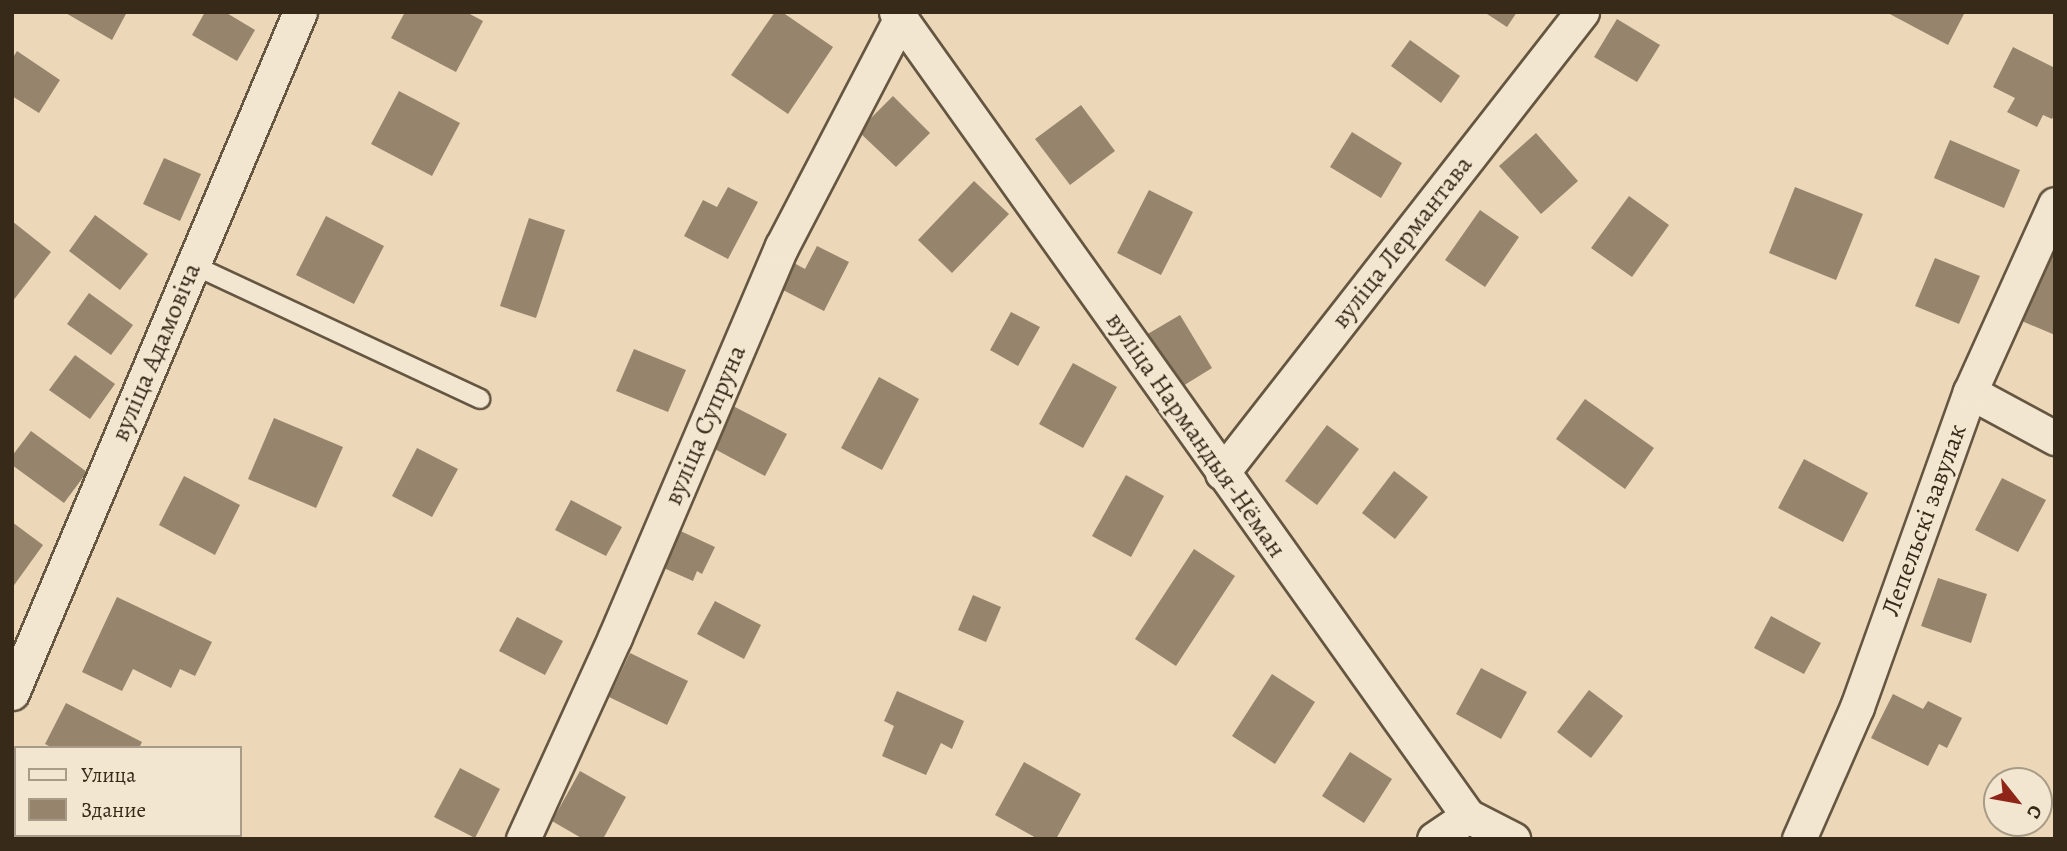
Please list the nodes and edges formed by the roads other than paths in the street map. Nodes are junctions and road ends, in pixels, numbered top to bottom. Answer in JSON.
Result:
{"nodes":[{"id":1,"x":300,"y":12,"type":"edge"},
{"id":2,"x":1582,"y":12,"type":"edge"},
{"id":3,"x":898,"y":15,"type":"edge"},
{"id":4,"x":2055,"y":204,"type":"edge"},
{"id":5,"x":193,"y":265,"type":"junction"},
{"id":6,"x":1970,"y":392,"type":"junction"},
{"id":7,"x":480,"y":399,"type":"dead end"},
{"id":8,"x":2055,"y":438,"type":"edge"},
{"id":9,"x":1222,"y":472,"type":"junction"},
{"id":10,"x":12,"y":693,"type":"edge"},
{"id":11,"x":1468,"y":816,"type":"junction"},
{"id":12,"x":523,"y":839,"type":"edge"},
{"id":13,"x":1434,"y":839,"type":"edge"},
{"id":14,"x":1513,"y":839,"type":"edge"},
{"id":15,"x":1799,"y":839,"type":"edge"}],
"edges":[{"from":1,"to":5,"type":"street","name":"вуліца Адамовіча"},
{"from":2,"to":9,"type":"street","name":"вуліца Лермантава"},
{"from":3,"to":9,"type":"street","name":"вуліца Нармандыя-Нёман"},
{"from":3,"to":12,"type":"street","name":"вуліца Супруна"},
{"from":4,"to":6,"type":"street","name":"Лепельскі завулак"},
{"from":5,"to":7,"type":"lane"},
{"from":5,"to":10,"type":"street","name":"вуліца Адамовіча"},
{"from":6,"to":8,"type":"street"},
{"from":6,"to":15,"type":"street","name":"Лепельскі завулак"},
{"from":9,"to":11,"type":"street","name":"вуліца Нармандыя-Нёман"},
{"from":11,"to":13,"type":"street"},
{"from":11,"to":14,"type":"street","name":"вуліца Нармандыя-Нёман"}]}
